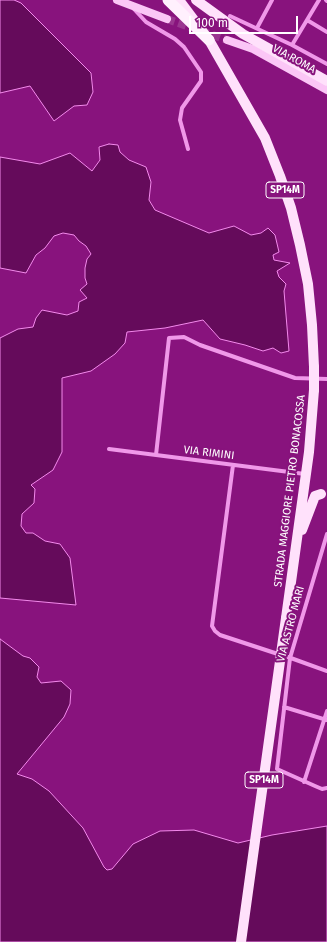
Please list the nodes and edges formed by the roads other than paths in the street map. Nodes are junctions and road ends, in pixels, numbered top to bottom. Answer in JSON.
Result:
{"nodes":[{"id":1,"x":116,"y":0,"type":"edge"},
{"id":2,"x":168,"y":0,"type":"edge"},
{"id":3,"x":179,"y":0,"type":"edge"},
{"id":4,"x":196,"y":0,"type":"edge"},
{"id":5,"x":272,"y":0,"type":"edge"},
{"id":6,"x":319,"y":0,"type":"edge"},
{"id":7,"x":131,"y":5,"type":"junction"},
{"id":8,"x":230,"y":16,"type":"dead end"},
{"id":9,"x":167,"y":19,"type":"tunnel mouth"},
{"id":10,"x":307,"y":20,"type":"junction"},
{"id":11,"x":257,"y":28,"type":"junction"},
{"id":12,"x":327,"y":32,"type":"edge"},
{"id":13,"x":209,"y":40,"type":"junction"},
{"id":14,"x":227,"y":40,"type":"tunnel mouth"},
{"id":15,"x":292,"y":45,"type":"junction"},
{"id":16,"x":327,"y":64,"type":"edge"},
{"id":17,"x":327,"y":81,"type":"edge"},
{"id":18,"x":327,"y":90,"type":"edge"},
{"id":19,"x":188,"y":149,"type":"dead end"},
{"id":20,"x":327,"y":379,"type":"edge"},
{"id":21,"x":109,"y":449,"type":"dead end"},
{"id":22,"x":156,"y":455,"type":"junction"},
{"id":23,"x":233,"y":465,"type":"junction"},
{"id":24,"x":306,"y":474,"type":"junction"},
{"id":25,"x":321,"y":494,"type":"dead end"},
{"id":26,"x":327,"y":534,"type":"edge"},
{"id":27,"x":296,"y":544,"type":"junction"},
{"id":28,"x":290,"y":658,"type":"junction"},
{"id":29,"x":327,"y":670,"type":"edge"},
{"id":30,"x":284,"y":707,"type":"junction"},
{"id":31,"x":327,"y":711,"type":"edge"},
{"id":32,"x":326,"y":720,"type":"edge"},
{"id":33,"x":304,"y":782,"type":"junction"},
{"id":34,"x":327,"y":788,"type":"edge"},
{"id":35,"x":241,"y":942,"type":"edge"}],
"edges":[{"from":1,"to":7,"type":"main road"},
{"from":2,"to":13,"type":"highway"},
{"from":3,"to":13,"type":"main road","name":"STRADA MAGGIORE PIETRO BONACOSSA","number":"SP14M"},
{"from":4,"to":17,"type":"main road"},
{"from":5,"to":11,"type":"street"},
{"from":6,"to":10,"type":"street"},
{"from":7,"to":9,"type":"main road"},
{"from":7,"to":19,"type":"street"},
{"from":8,"to":11,"type":"street"},
{"from":10,"to":12,"type":"street"},
{"from":10,"to":15,"type":"street"},
{"from":11,"to":15,"type":"street"},
{"from":13,"to":24,"type":"main road","name":"STRADA MAGGIORE PIETRO BONACOSSA","number":"SP14M","bridge":true},
{"from":14,"to":18,"type":"main road","name":"VIA ROMA"},
{"from":15,"to":16,"type":"street"},
{"from":20,"to":22,"type":"street"},
{"from":21,"to":22,"type":"street","name":"VIA RIMINI"},
{"from":22,"to":23,"type":"street","name":"VIA RIMINI"},
{"from":23,"to":24,"type":"street","name":"VIA RIMINI"},
{"from":23,"to":28,"type":"street"},
{"from":24,"to":27,"type":"main road","name":"STRADA MAGGIORE PIETRO BONACOSSA","number":"SP14M"},
{"from":25,"to":27,"type":"main road"},
{"from":26,"to":28,"type":"street","name":"VIA ASTRO MARI"},
{"from":27,"to":35,"type":"main road","name":"STRADA MAGGIORE PIETRO BONACOSSA","number":"SP14M","bridge":true},
{"from":28,"to":29,"type":"street"},
{"from":28,"to":30,"type":"street","name":"VIA ASTRO MARI"},
{"from":30,"to":32,"type":"street"},
{"from":30,"to":33,"type":"street","name":"VIA ASTRO MARI"},
{"from":31,"to":32,"type":"street"},
{"from":32,"to":33,"type":"street"},
{"from":33,"to":34,"type":"street"}]}
